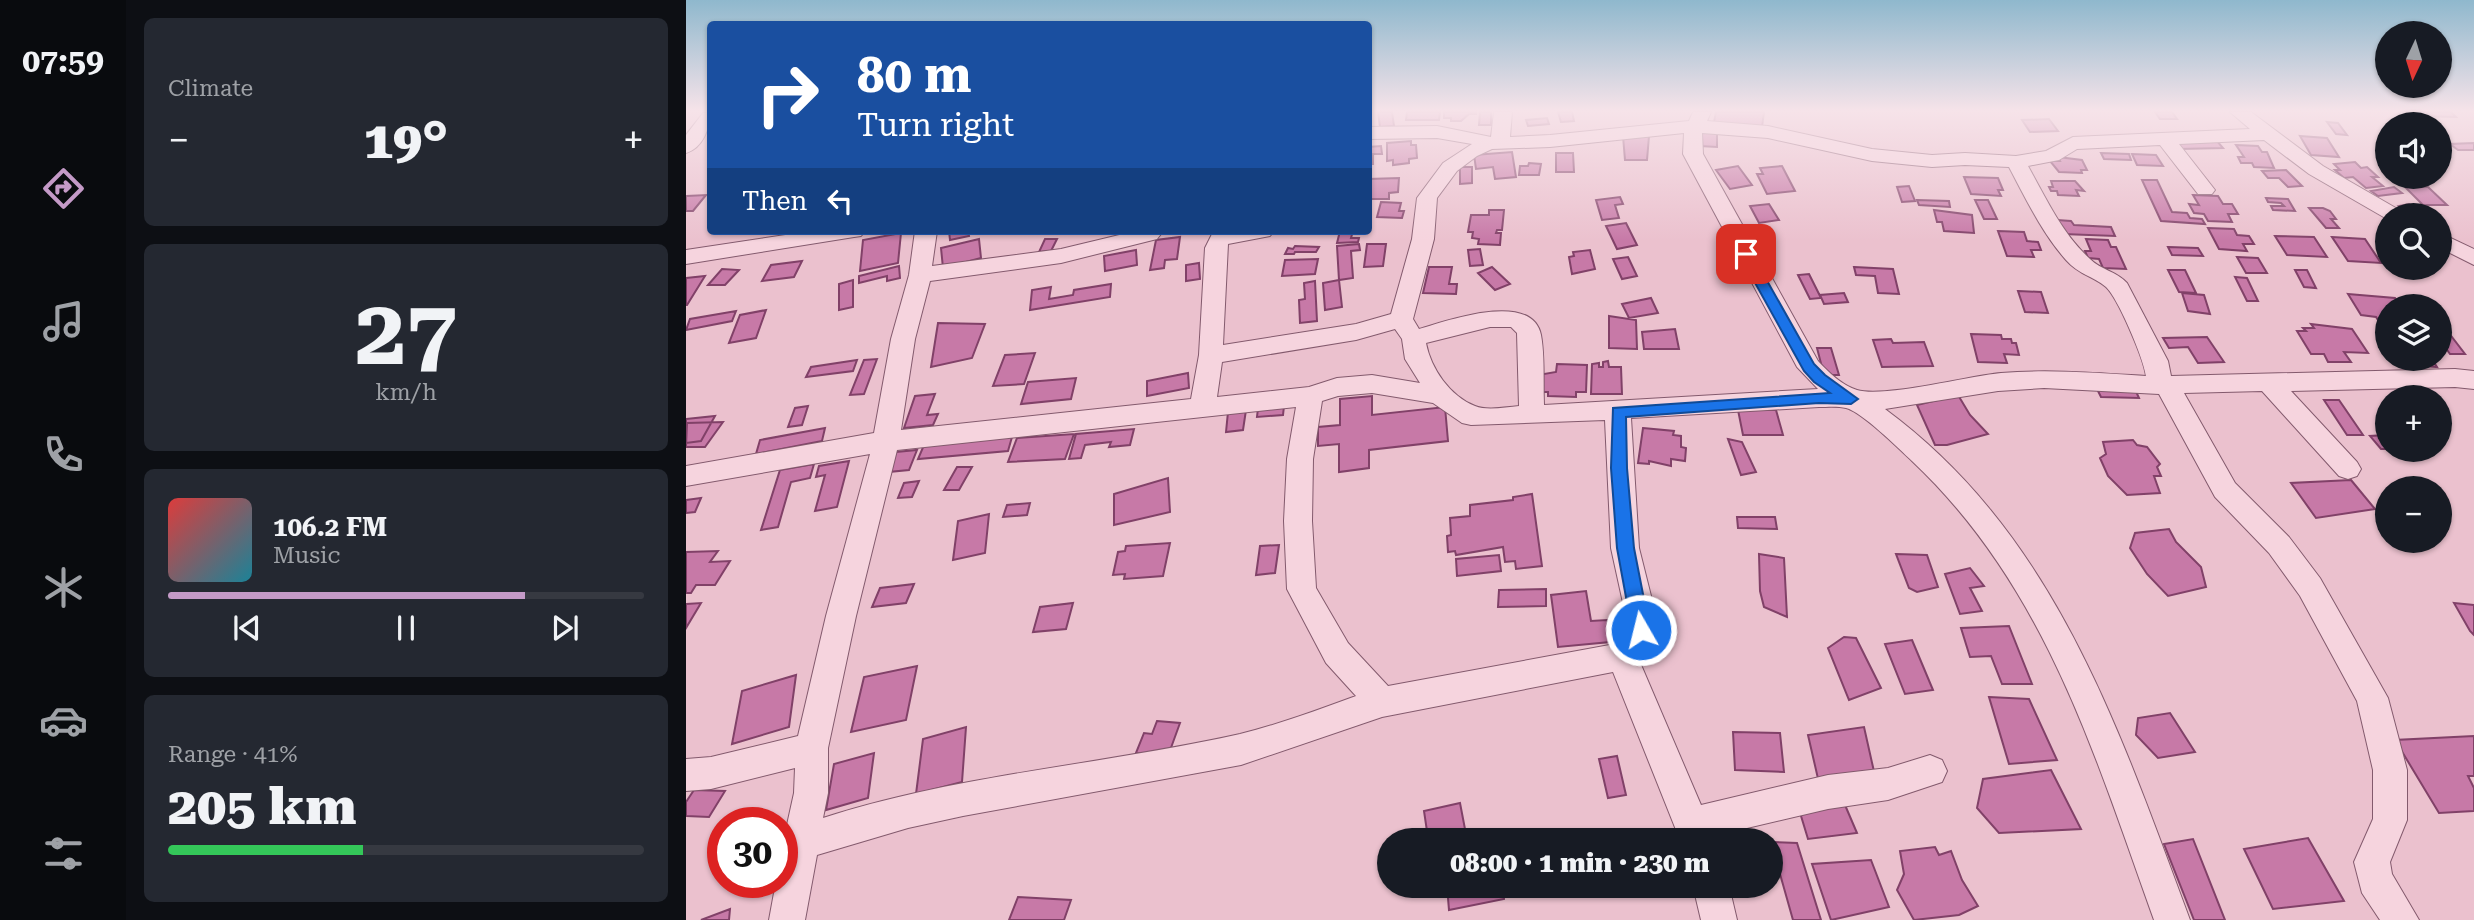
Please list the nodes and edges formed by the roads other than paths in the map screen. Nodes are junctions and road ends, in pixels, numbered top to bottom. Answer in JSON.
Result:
{"nodes":[{"id":1,"x":1466,"y":155,"type":"edge"},
{"id":2,"x":1694,"y":155,"type":"edge"},
{"id":3,"x":1872,"y":155,"type":"edge"},
{"id":4,"x":2054,"y":155,"type":"edge"},
{"id":5,"x":2178,"y":155,"type":"edge"},
{"id":6,"x":2297,"y":155,"type":"edge"},
{"id":7,"x":2016,"y":162,"type":"junction"},
{"id":8,"x":2205,"y":190,"type":"dead end"},
{"id":9,"x":2375,"y":204,"type":"edge"},
{"id":10,"x":828,"y":235,"type":"edge"},
{"id":11,"x":925,"y":235,"type":"edge"},
{"id":12,"x":1146,"y":235,"type":"edge"},
{"id":13,"x":1242,"y":235,"type":"edge"},
{"id":14,"x":2452,"y":246,"type":"edge"},
{"id":15,"x":686,"y":257,"type":"edge"},
{"id":16,"x":2474,"y":258,"type":"edge"},
{"id":17,"x":920,"y":275,"type":"junction"},
{"id":18,"x":1407,"y":329,"type":"junction"},
{"id":19,"x":1211,"y":355,"type":"junction"},
{"id":20,"x":2474,"y":380,"type":"edge"},
{"id":21,"x":2270,"y":384,"type":"junction"},
{"id":22,"x":2163,"y":385,"type":"junction"},
{"id":23,"x":1440,"y":395,"type":"junction"},
{"id":24,"x":1310,"y":396,"type":"junction"},
{"id":25,"x":1851,"y":399,"type":"junction"},
{"id":26,"x":1203,"y":405,"type":"junction"},
{"id":27,"x":1618,"y":412,"type":"junction"},
{"id":28,"x":1532,"y":415,"type":"junction"},
{"id":29,"x":886,"y":441,"type":"junction"},
{"id":30,"x":2348,"y":469,"type":"dead end"},
{"id":31,"x":686,"y":476,"type":"edge"},
{"id":32,"x":1623,"y":659,"type":"junction"},
{"id":33,"x":1382,"y":702,"type":"junction"},
{"id":34,"x":812,"y":748,"type":"junction"},
{"id":35,"x":1930,"y":771,"type":"dead end"},
{"id":36,"x":686,"y":775,"type":"edge"},
{"id":37,"x":1693,"y":828,"type":"edge"},
{"id":38,"x":1708,"y":828,"type":"edge"},
{"id":39,"x":800,"y":843,"type":"junction"},
{"id":40,"x":1714,"y":898,"type":"edge"},
{"id":41,"x":787,"y":920,"type":"edge"},
{"id":42,"x":1719,"y":920,"type":"edge"},
{"id":43,"x":2172,"y":920,"type":"edge"},
{"id":44,"x":2401,"y":920,"type":"edge"}],
"edges":[{"from":1,"to":18,"type":"street"},
{"from":2,"to":25,"type":"street"},
{"from":3,"to":7,"type":"street"},
{"from":4,"to":7,"type":"street"},
{"from":5,"to":8,"type":"street"},
{"from":6,"to":9,"type":"street"},
{"from":7,"to":22,"type":"street"},
{"from":10,"to":15,"type":"street"},
{"from":11,"to":17,"type":"street"},
{"from":12,"to":17,"type":"street"},
{"from":13,"to":19,"type":"street"},
{"from":14,"to":16,"type":"street"},
{"from":17,"to":29,"type":"street"},
{"from":18,"to":19,"type":"street"},
{"from":18,"to":23,"type":"street"},
{"from":18,"to":28,"type":"street"},
{"from":19,"to":26,"type":"street"},
{"from":20,"to":21,"type":"street"},
{"from":21,"to":22,"type":"street"},
{"from":21,"to":30,"type":"street"},
{"from":22,"to":25,"type":"street"},
{"from":22,"to":44,"type":"street"},
{"from":23,"to":24,"type":"street"},
{"from":23,"to":28,"type":"street"},
{"from":24,"to":26,"type":"street"},
{"from":24,"to":33,"type":"street"},
{"from":25,"to":27,"type":"street"},
{"from":25,"to":43,"type":"street"},
{"from":26,"to":29,"type":"street"},
{"from":27,"to":28,"type":"street"},
{"from":27,"to":32,"type":"street"},
{"from":29,"to":31,"type":"street"},
{"from":29,"to":34,"type":"street"},
{"from":32,"to":33,"type":"street"},
{"from":32,"to":37,"type":"street"},
{"from":33,"to":39,"type":"street"},
{"from":34,"to":36,"type":"street"},
{"from":34,"to":39,"type":"street"},
{"from":35,"to":38,"type":"street"},
{"from":39,"to":41,"type":"street"},
{"from":40,"to":42,"type":"street"}]}
